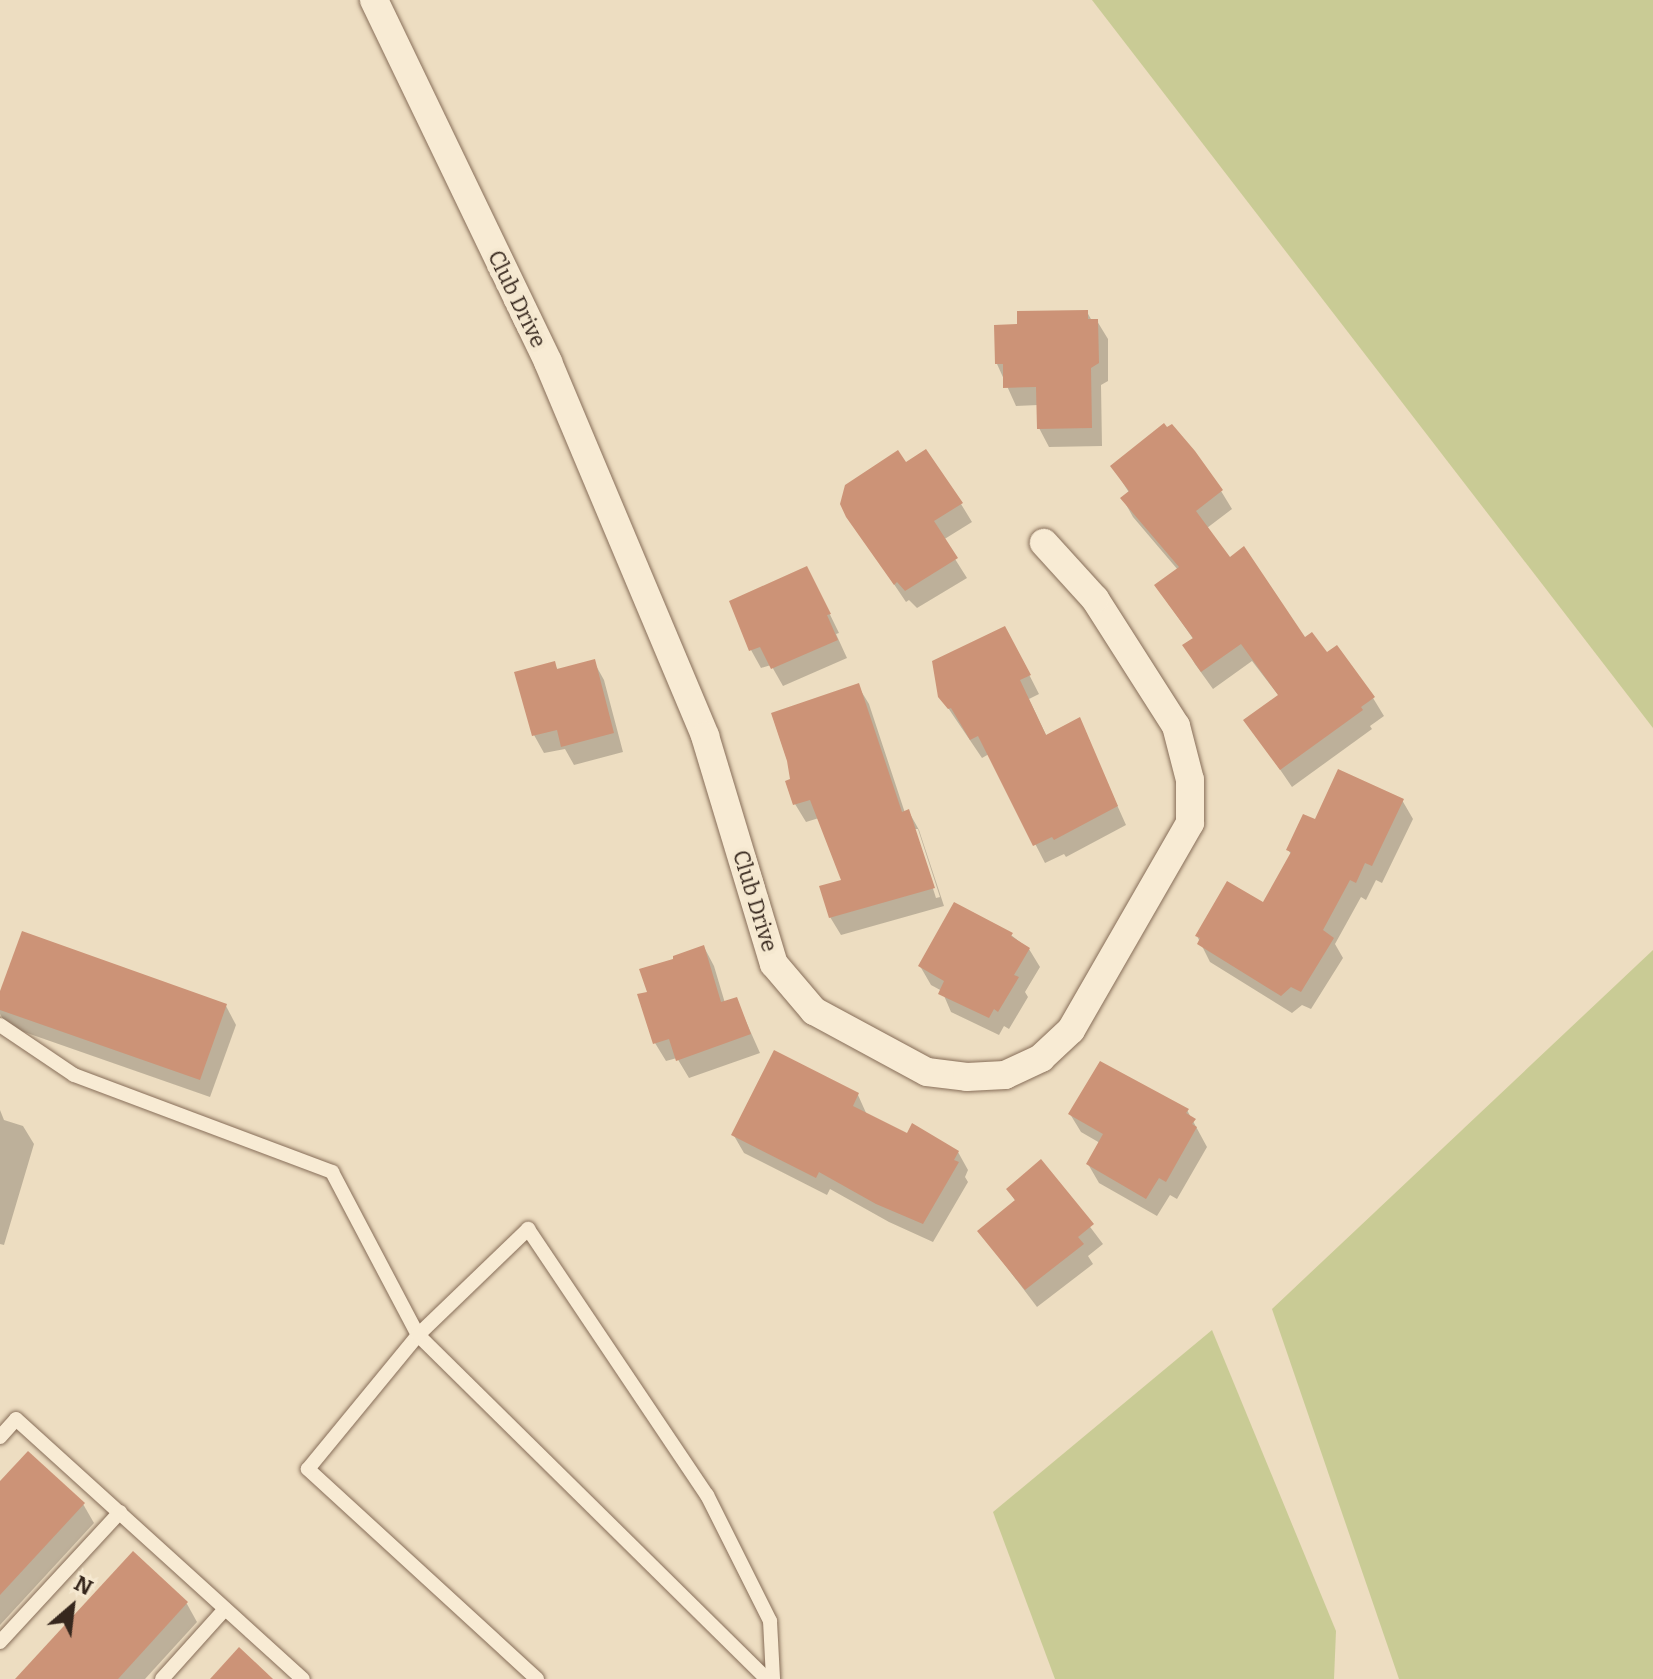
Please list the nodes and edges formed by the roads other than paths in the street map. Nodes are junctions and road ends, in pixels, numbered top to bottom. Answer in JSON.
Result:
{"nodes":[{"id":1,"x":374,"y":0,"type":"edge"},
{"id":2,"x":1044,"y":543,"type":"dead end"},
{"id":3,"x":0,"y":1025,"type":"edge"},
{"id":4,"x":418,"y":1335,"type":"junction"},
{"id":5,"x":0,"y":1437,"type":"edge"},
{"id":6,"x":120,"y":1512,"type":"junction"},
{"id":7,"x":225,"y":1609,"type":"junction"},
{"id":8,"x":0,"y":1642,"type":"edge"},
{"id":9,"x":162,"y":1679,"type":"edge"},
{"id":10,"x":303,"y":1679,"type":"edge"},
{"id":11,"x":537,"y":1679,"type":"edge"},
{"id":12,"x":770,"y":1679,"type":"edge"}],
"edges":[{"from":1,"to":2,"type":"street","name":"Club Drive"},
{"from":3,"to":4,"type":"lane"},
{"from":4,"to":11,"type":"lane"},
{"from":4,"to":12,"type":"lane"},
{"from":4,"to":12,"type":"lane"},
{"from":5,"to":6,"type":"lane"},
{"from":6,"to":7,"type":"lane"},
{"from":6,"to":8,"type":"lane"},
{"from":7,"to":9,"type":"lane"},
{"from":7,"to":10,"type":"lane"}]}
